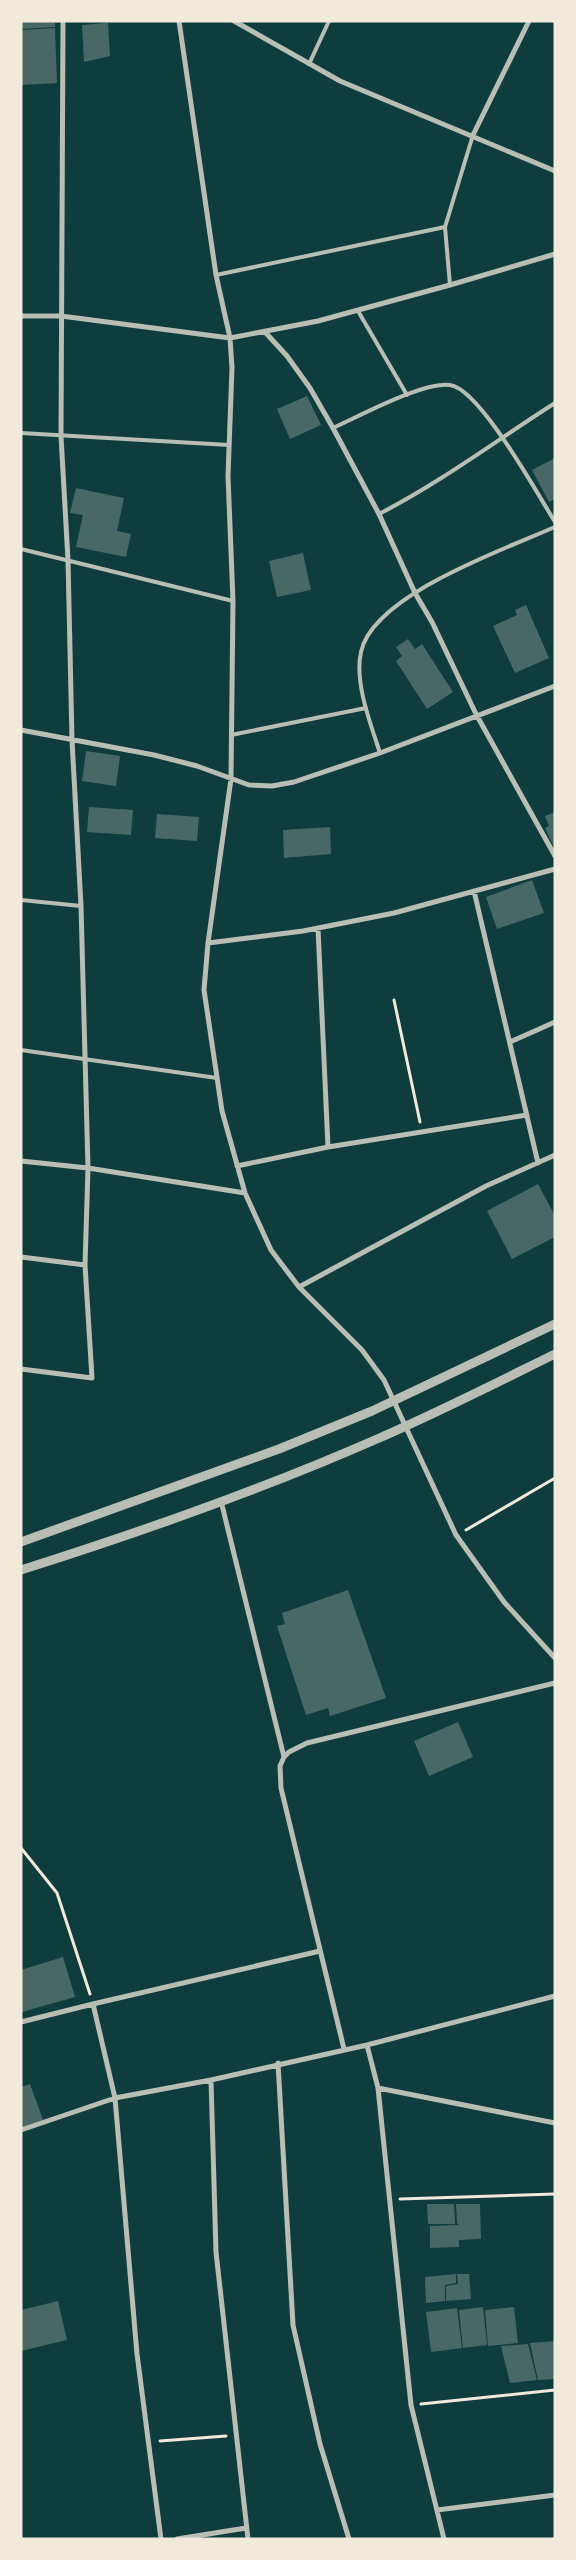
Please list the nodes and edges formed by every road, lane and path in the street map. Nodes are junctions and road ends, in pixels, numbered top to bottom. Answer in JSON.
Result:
{"nodes":[{"id":1,"x":63,"y":21,"type":"edge"},
{"id":2,"x":178,"y":21,"type":"edge"},
{"id":3,"x":234,"y":21,"type":"edge"},
{"id":4,"x":329,"y":21,"type":"edge"},
{"id":5,"x":529,"y":21,"type":"edge"},
{"id":6,"x":309,"y":64,"type":"junction"},
{"id":7,"x":473,"y":135,"type":"junction"},
{"id":8,"x":555,"y":170,"type":"edge"},
{"id":9,"x":445,"y":227,"type":"junction"},
{"id":10,"x":555,"y":254,"type":"edge"},
{"id":11,"x":216,"y":275,"type":"junction"},
{"id":12,"x":450,"y":285,"type":"junction"},
{"id":13,"x":358,"y":310,"type":"junction"},
{"id":14,"x":21,"y":316,"type":"edge"},
{"id":15,"x":61,"y":316,"type":"junction"},
{"id":16,"x":266,"y":332,"type":"junction"},
{"id":17,"x":230,"y":338,"type":"junction"},
{"id":18,"x":407,"y":395,"type":"junction"},
{"id":19,"x":555,"y":403,"type":"edge"},
{"id":20,"x":334,"y":428,"type":"junction"},
{"id":21,"x":21,"y":433,"type":"edge"},
{"id":22,"x":61,"y":436,"type":"junction"},
{"id":23,"x":502,"y":437,"type":"junction"},
{"id":24,"x":229,"y":445,"type":"junction"},
{"id":25,"x":380,"y":514,"type":"junction"},
{"id":26,"x":555,"y":522,"type":"edge"},
{"id":27,"x":555,"y":527,"type":"edge"},
{"id":28,"x":21,"y":548,"type":"edge"},
{"id":29,"x":68,"y":560,"type":"junction"},
{"id":30,"x":415,"y":593,"type":"junction"},
{"id":31,"x":234,"y":601,"type":"junction"},
{"id":32,"x":555,"y":686,"type":"edge"},
{"id":33,"x":366,"y":708,"type":"junction"},
{"id":34,"x":476,"y":714,"type":"junction"},
{"id":35,"x":21,"y":730,"type":"edge"},
{"id":36,"x":230,"y":735,"type":"junction"},
{"id":37,"x":72,"y":740,"type":"junction"},
{"id":38,"x":380,"y":753,"type":"junction"},
{"id":39,"x":230,"y":779,"type":"junction"},
{"id":40,"x":555,"y":856,"type":"edge"},
{"id":41,"x":555,"y":869,"type":"edge"},
{"id":42,"x":474,"y":891,"type":"junction"},
{"id":43,"x":21,"y":900,"type":"edge"},
{"id":44,"x":81,"y":906,"type":"junction"},
{"id":45,"x":318,"y":928,"type":"junction"},
{"id":46,"x":208,"y":943,"type":"junction"},
{"id":47,"x":394,"y":1000,"type":"dead end"},
{"id":48,"x":555,"y":1022,"type":"edge"},
{"id":49,"x":510,"y":1042,"type":"junction"},
{"id":50,"x":21,"y":1050,"type":"edge"},
{"id":51,"x":85,"y":1060,"type":"junction"},
{"id":52,"x":217,"y":1078,"type":"junction"},
{"id":53,"x":527,"y":1115,"type":"junction"},
{"id":54,"x":422,"y":1132,"type":"junction"},
{"id":55,"x":328,"y":1147,"type":"junction"},
{"id":56,"x":555,"y":1155,"type":"edge"},
{"id":57,"x":21,"y":1161,"type":"edge"},
{"id":58,"x":538,"y":1162,"type":"junction"},
{"id":59,"x":237,"y":1166,"type":"junction"},
{"id":60,"x":88,"y":1168,"type":"junction"},
{"id":61,"x":245,"y":1193,"type":"junction"},
{"id":62,"x":21,"y":1257,"type":"edge"},
{"id":63,"x":85,"y":1265,"type":"junction"},
{"id":64,"x":299,"y":1286,"type":"junction"},
{"id":65,"x":555,"y":1324,"type":"edge"},
{"id":66,"x":555,"y":1354,"type":"edge"},
{"id":67,"x":21,"y":1370,"type":"edge"},
{"id":68,"x":394,"y":1400,"type":"junction"},
{"id":69,"x":405,"y":1426,"type":"junction"},
{"id":70,"x":555,"y":1478,"type":"edge"},
{"id":71,"x":221,"y":1501,"type":"junction"},
{"id":72,"x":456,"y":1535,"type":"junction"},
{"id":73,"x":21,"y":1542,"type":"edge"},
{"id":74,"x":21,"y":1570,"type":"edge"},
{"id":75,"x":555,"y":1658,"type":"edge"},
{"id":76,"x":555,"y":1683,"type":"edge"},
{"id":77,"x":284,"y":1757,"type":"junction"},
{"id":78,"x":21,"y":1848,"type":"edge"},
{"id":79,"x":320,"y":1951,"type":"junction"},
{"id":80,"x":555,"y":1996,"type":"edge"},
{"id":81,"x":93,"y":2004,"type":"junction"},
{"id":82,"x":21,"y":2022,"type":"edge"},
{"id":83,"x":367,"y":2045,"type":"junction"},
{"id":84,"x":344,"y":2049,"type":"junction"},
{"id":85,"x":278,"y":2064,"type":"junction"},
{"id":86,"x":211,"y":2080,"type":"junction"},
{"id":87,"x":378,"y":2088,"type":"junction"},
{"id":88,"x":115,"y":2098,"type":"junction"},
{"id":89,"x":555,"y":2123,"type":"edge"},
{"id":90,"x":21,"y":2130,"type":"edge"},
{"id":91,"x":555,"y":2194,"type":"edge"},
{"id":92,"x":389,"y":2199,"type":"junction"},
{"id":93,"x":555,"y":2390,"type":"edge"},
{"id":94,"x":411,"y":2405,"type":"junction"},
{"id":95,"x":237,"y":2436,"type":"junction"},
{"id":96,"x":148,"y":2442,"type":"junction"},
{"id":97,"x":555,"y":2495,"type":"edge"},
{"id":98,"x":437,"y":2510,"type":"junction"},
{"id":99,"x":246,"y":2528,"type":"junction"},
{"id":100,"x":161,"y":2539,"type":"edge"},
{"id":101,"x":177,"y":2539,"type":"edge"},
{"id":102,"x":248,"y":2539,"type":"edge"},
{"id":103,"x":349,"y":2539,"type":"edge"},
{"id":104,"x":444,"y":2539,"type":"edge"}],
"edges":[{"from":1,"to":15,"type":"street"},
{"from":2,"to":11,"type":"street"},
{"from":3,"to":6,"type":"street"},
{"from":4,"to":6,"type":"lane"},
{"from":5,"to":7,"type":"street"},
{"from":6,"to":7,"type":"street"},
{"from":7,"to":8,"type":"street"},
{"from":7,"to":9,"type":"lane"},
{"from":9,"to":11,"type":"lane"},
{"from":9,"to":12,"type":"lane"},
{"from":10,"to":12,"type":"street"},
{"from":11,"to":17,"type":"street"},
{"from":12,"to":13,"type":"street"},
{"from":13,"to":16,"type":"street"},
{"from":13,"to":18,"type":"lane"},
{"from":14,"to":15,"type":"street"},
{"from":15,"to":17,"type":"street"},
{"from":15,"to":22,"type":"street"},
{"from":16,"to":17,"type":"street"},
{"from":16,"to":20,"type":"street"},
{"from":17,"to":24,"type":"street"},
{"from":18,"to":20,"type":"lane"},
{"from":18,"to":23,"type":"lane"},
{"from":19,"to":23,"type":"lane"},
{"from":20,"to":25,"type":"street"},
{"from":21,"to":22,"type":"lane"},
{"from":22,"to":24,"type":"lane"},
{"from":22,"to":29,"type":"street"},
{"from":23,"to":25,"type":"lane"},
{"from":23,"to":26,"type":"lane"},
{"from":24,"to":31,"type":"street"},
{"from":25,"to":30,"type":"street"},
{"from":27,"to":30,"type":"lane"},
{"from":28,"to":29,"type":"lane"},
{"from":29,"to":31,"type":"lane"},
{"from":29,"to":37,"type":"street"},
{"from":30,"to":33,"type":"lane"},
{"from":30,"to":34,"type":"street"},
{"from":31,"to":36,"type":"street"},
{"from":32,"to":34,"type":"street"},
{"from":33,"to":36,"type":"lane"},
{"from":33,"to":38,"type":"lane"},
{"from":34,"to":38,"type":"street"},
{"from":34,"to":40,"type":"street"},
{"from":35,"to":37,"type":"street"},
{"from":36,"to":39,"type":"street"},
{"from":37,"to":39,"type":"street"},
{"from":37,"to":44,"type":"street"},
{"from":38,"to":39,"type":"street"},
{"from":39,"to":46,"type":"street"},
{"from":41,"to":42,"type":"street"},
{"from":42,"to":45,"type":"street"},
{"from":42,"to":49,"type":"street"},
{"from":43,"to":44,"type":"lane"},
{"from":44,"to":51,"type":"street"},
{"from":45,"to":46,"type":"street"},
{"from":45,"to":55,"type":"street"},
{"from":46,"to":52,"type":"street"},
{"from":47,"to":54,"type":"path"},
{"from":48,"to":49,"type":"street"},
{"from":49,"to":53,"type":"street"},
{"from":50,"to":51,"type":"lane"},
{"from":51,"to":52,"type":"lane"},
{"from":51,"to":60,"type":"street"},
{"from":52,"to":59,"type":"street"},
{"from":53,"to":54,"type":"street"},
{"from":53,"to":58,"type":"street"},
{"from":54,"to":55,"type":"street"},
{"from":55,"to":59,"type":"street"},
{"from":56,"to":58,"type":"street"},
{"from":57,"to":60,"type":"street"},
{"from":58,"to":64,"type":"street"},
{"from":59,"to":61,"type":"street"},
{"from":60,"to":61,"type":"street"},
{"from":60,"to":63,"type":"street"},
{"from":61,"to":64,"type":"street"},
{"from":62,"to":63,"type":"street"},
{"from":63,"to":67,"type":"street"},
{"from":64,"to":68,"type":"street"},
{"from":65,"to":68,"type":"street"},
{"from":66,"to":69,"type":"street"},
{"from":68,"to":69,"type":"street"},
{"from":68,"to":73,"type":"street"},
{"from":69,"to":71,"type":"street"},
{"from":69,"to":72,"type":"street"},
{"from":70,"to":72,"type":"path"},
{"from":71,"to":74,"type":"street"},
{"from":71,"to":77,"type":"street"},
{"from":72,"to":75,"type":"street"},
{"from":76,"to":77,"type":"street"},
{"from":77,"to":79,"type":"street"},
{"from":78,"to":81,"type":"path"},
{"from":79,"to":81,"type":"street"},
{"from":79,"to":84,"type":"street"},
{"from":80,"to":83,"type":"street"},
{"from":81,"to":82,"type":"street"},
{"from":81,"to":88,"type":"street"},
{"from":83,"to":84,"type":"street"},
{"from":83,"to":87,"type":"street"},
{"from":84,"to":85,"type":"street"},
{"from":85,"to":86,"type":"street"},
{"from":85,"to":103,"type":"street"},
{"from":86,"to":88,"type":"street"},
{"from":86,"to":95,"type":"street"},
{"from":87,"to":89,"type":"street"},
{"from":87,"to":92,"type":"street"},
{"from":88,"to":90,"type":"street"},
{"from":88,"to":96,"type":"street"},
{"from":91,"to":92,"type":"path"},
{"from":92,"to":94,"type":"street"},
{"from":93,"to":94,"type":"path"},
{"from":94,"to":98,"type":"street"},
{"from":95,"to":96,"type":"path"},
{"from":95,"to":99,"type":"street"},
{"from":96,"to":100,"type":"street"},
{"from":97,"to":98,"type":"street"},
{"from":98,"to":104,"type":"street"},
{"from":99,"to":101,"type":"street"},
{"from":99,"to":102,"type":"street"}]}
